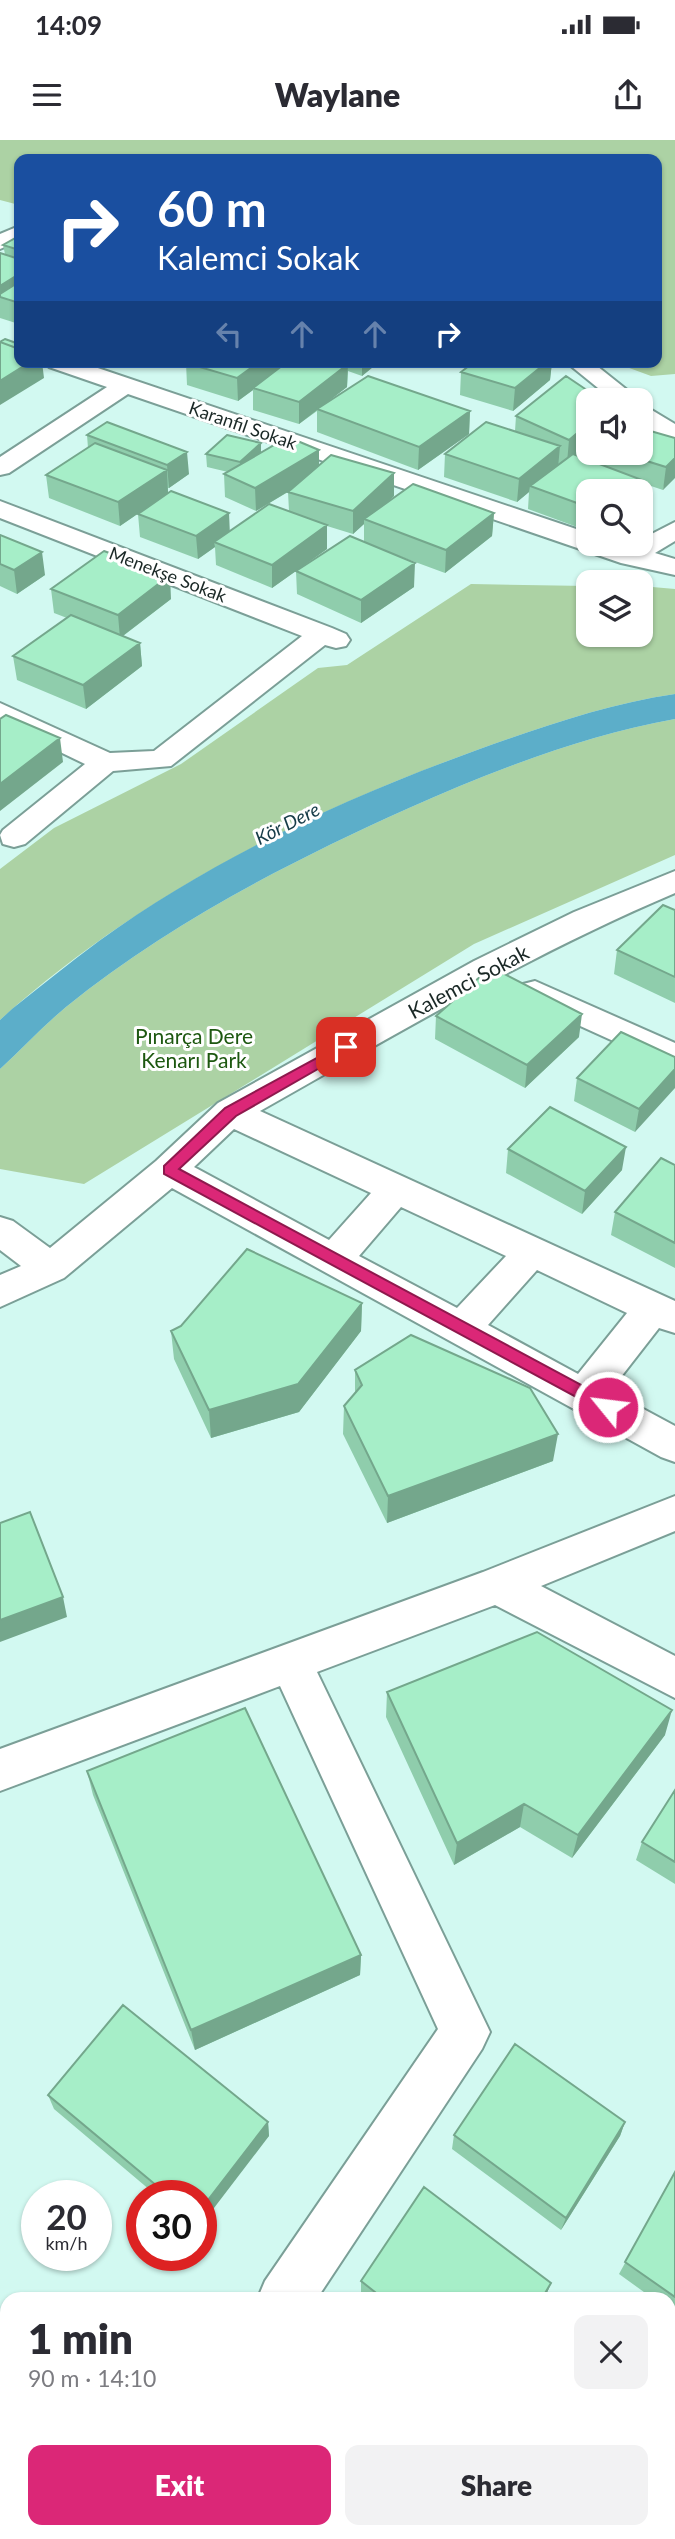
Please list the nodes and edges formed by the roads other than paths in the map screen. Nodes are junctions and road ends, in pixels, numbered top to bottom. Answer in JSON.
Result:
{"nodes":[{"id":1,"x":75,"y":368,"type":"edge"},
{"id":2,"x":585,"y":368,"type":"edge"},
{"id":3,"x":125,"y":385,"type":"junction"},
{"id":4,"x":611,"y":388,"type":"edge"},
{"id":5,"x":653,"y":419,"type":"edge"},
{"id":6,"x":675,"y":435,"type":"edge"},
{"id":7,"x":0,"y":468,"type":"edge"},
{"id":8,"x":0,"y":509,"type":"edge"},
{"id":9,"x":675,"y":530,"type":"edge"},
{"id":10,"x":576,"y":538,"type":"edge"},
{"id":11,"x":627,"y":556,"type":"edge"},
{"id":12,"x":630,"y":557,"type":"junction"},
{"id":13,"x":675,"y":567,"type":"edge"},
{"id":14,"x":0,"y":712,"type":"edge"},
{"id":15,"x":106,"y":762,"type":"junction"},
{"id":16,"x":14,"y":836,"type":"dead end"},
{"id":17,"x":675,"y":881,"type":"edge"},
{"id":18,"x":486,"y":969,"type":"junction"},
{"id":19,"x":675,"y":1057,"type":"edge"},
{"id":20,"x":230,"y":1112,"type":"junction"},
{"id":21,"x":169,"y":1170,"type":"junction"},
{"id":22,"x":396,"y":1189,"type":"junction"},
{"id":23,"x":0,"y":1231,"type":"edge"},
{"id":24,"x":532,"y":1252,"type":"junction"},
{"id":25,"x":334,"y":1259,"type":"junction"},
{"id":26,"x":51,"y":1268,"type":"junction"},
{"id":27,"x":0,"y":1292,"type":"edge"},
{"id":28,"x":664,"y":1313,"type":"edge"},
{"id":29,"x":462,"y":1328,"type":"junction"},
{"id":30,"x":585,"y":1394,"type":"junction"},
{"id":31,"x":675,"y":1445,"type":"edge"},
{"id":32,"x":675,"y":1513,"type":"edge"},
{"id":33,"x":498,"y":1585,"type":"junction"},
{"id":34,"x":291,"y":1663,"type":"junction"},
{"id":35,"x":675,"y":1678,"type":"edge"},
{"id":36,"x":0,"y":1770,"type":"edge"},
{"id":37,"x":289,"y":2292,"type":"edge"}],
"edges":[{"from":1,"to":3,"type":"street","name":"Karanfil Sokak"},
{"from":2,"to":4,"type":"street"},
{"from":3,"to":7,"type":"street"},
{"from":3,"to":10,"type":"street","name":"Karanfil Sokak"},
{"from":5,"to":6,"type":"street"},
{"from":8,"to":15,"type":"street","name":"Menekşe Sokak"},
{"from":9,"to":12,"type":"street"},
{"from":11,"to":12,"type":"street"},
{"from":12,"to":13,"type":"street"},
{"from":14,"to":15,"type":"street"},
{"from":15,"to":16,"type":"street"},
{"from":17,"to":18,"type":"street","name":"Kalemci Sokak"},
{"from":18,"to":19,"type":"street"},
{"from":18,"to":20,"type":"street","name":"Kalemci Sokak"},
{"from":20,"to":21,"type":"street","name":"Kalemci Sokak"},
{"from":20,"to":22,"type":"street"},
{"from":21,"to":25,"type":"street"},
{"from":21,"to":26,"type":"street","name":"Kalemci Sokak"},
{"from":22,"to":24,"type":"street"},
{"from":22,"to":25,"type":"street"},
{"from":23,"to":26,"type":"street"},
{"from":24,"to":28,"type":"street"},
{"from":24,"to":29,"type":"street"},
{"from":25,"to":29,"type":"street"},
{"from":26,"to":27,"type":"street","name":"Kalemci Sokak"},
{"from":28,"to":30,"type":"street"},
{"from":29,"to":30,"type":"street"},
{"from":30,"to":31,"type":"street"},
{"from":32,"to":33,"type":"street"},
{"from":33,"to":34,"type":"street"},
{"from":33,"to":35,"type":"street"},
{"from":34,"to":36,"type":"street"},
{"from":34,"to":37,"type":"street"}]}
